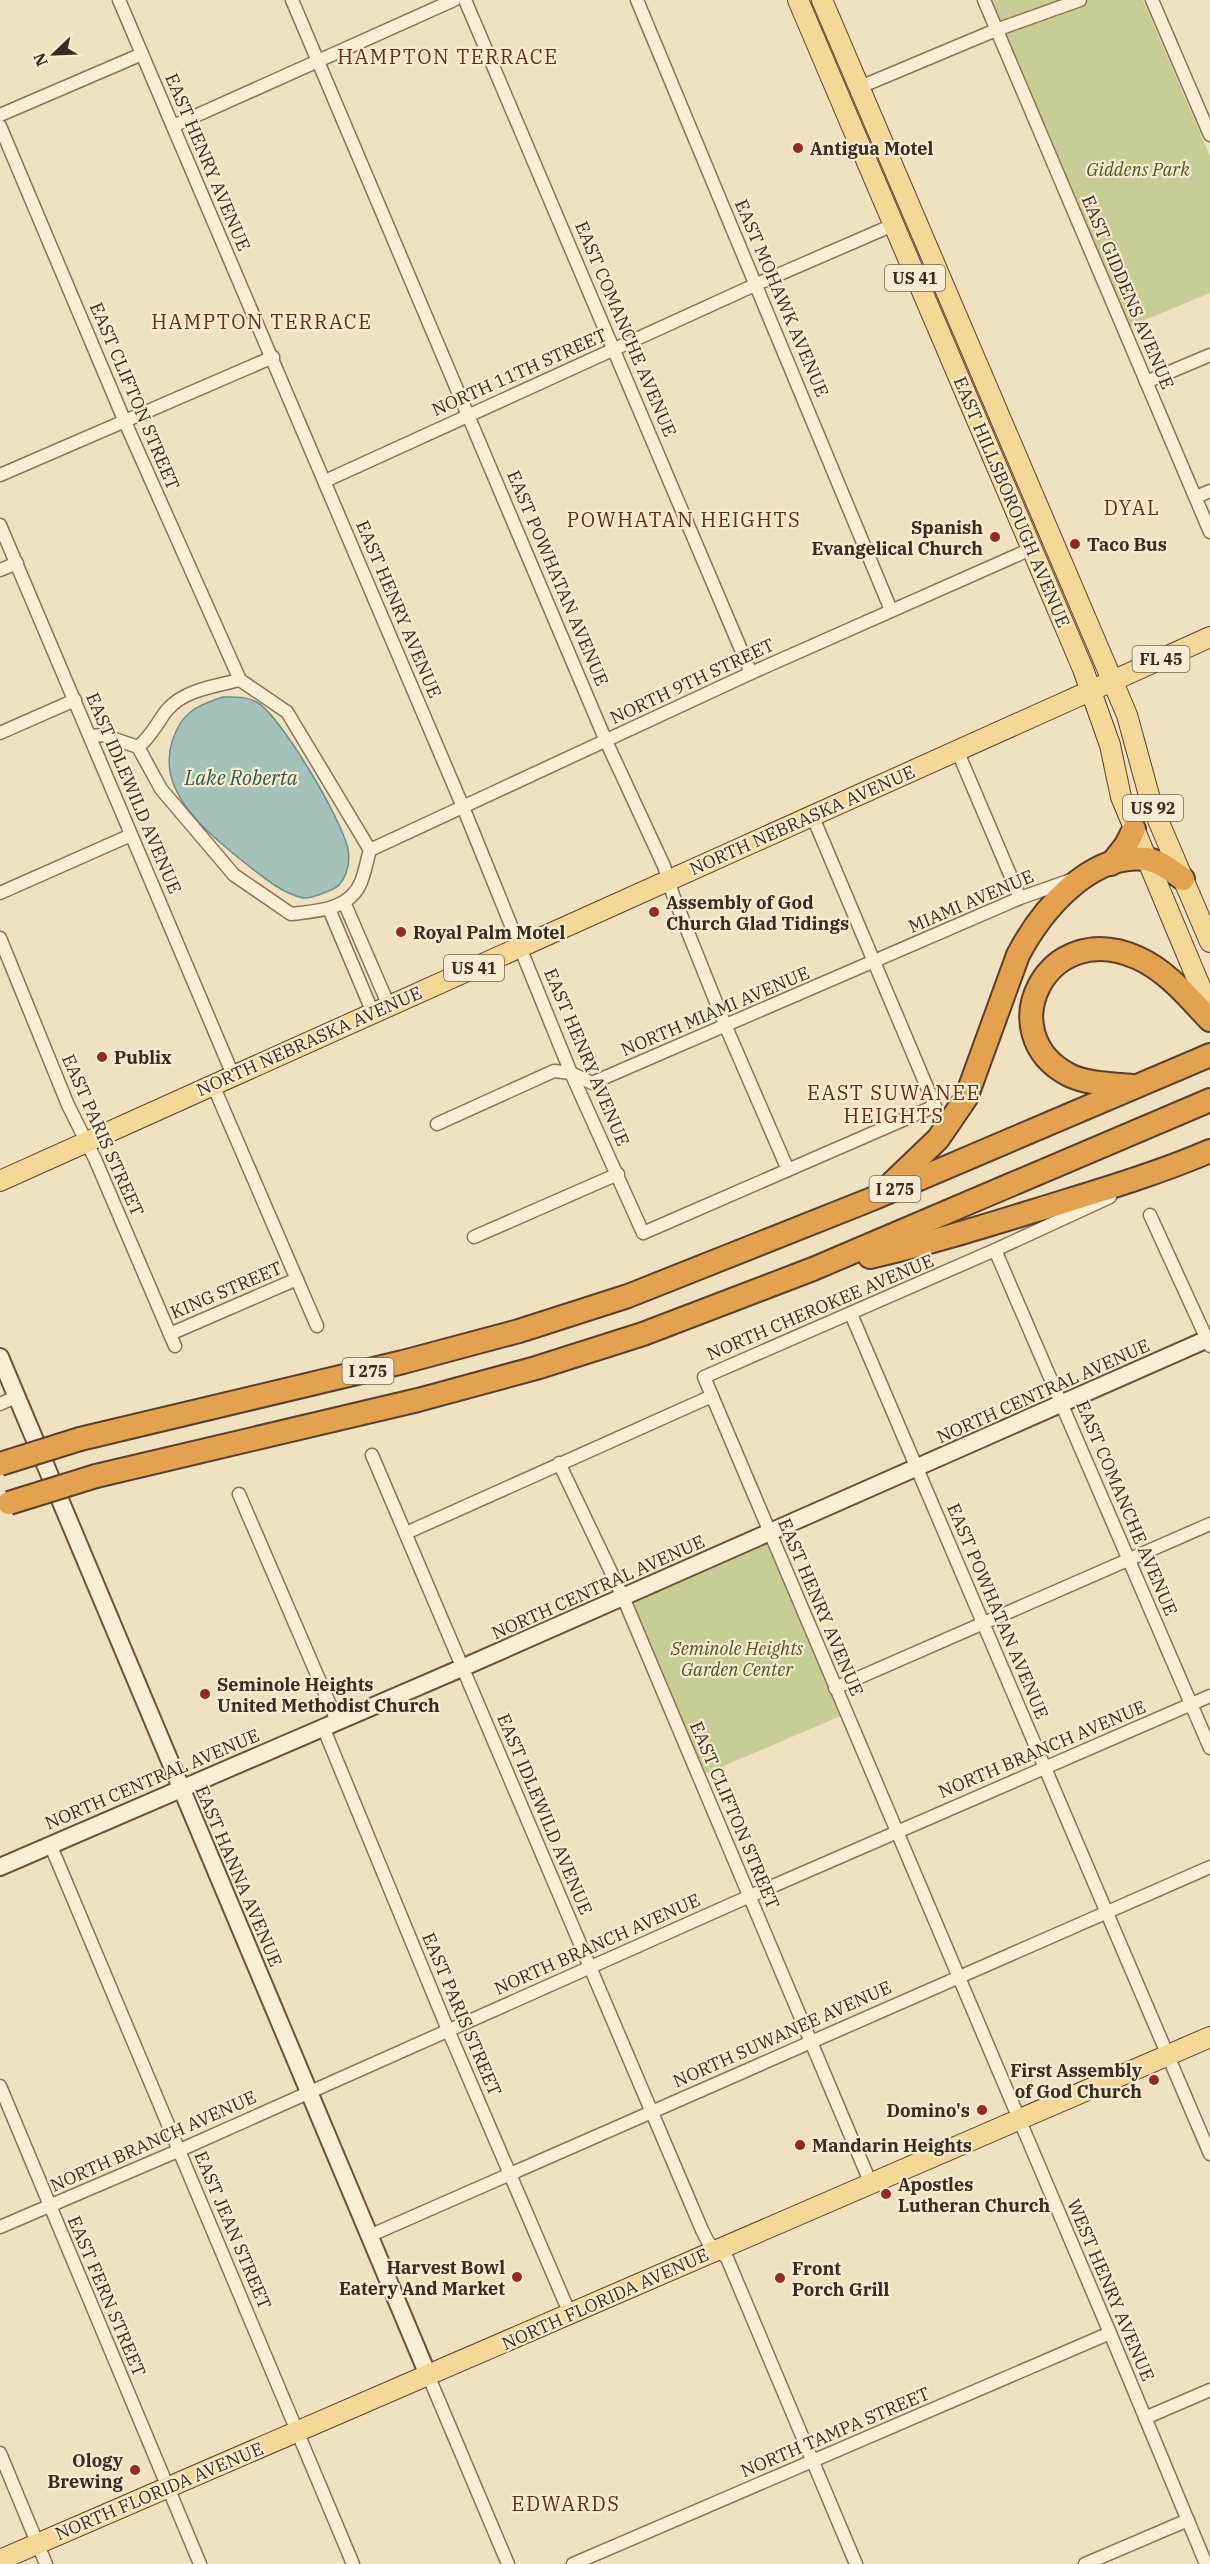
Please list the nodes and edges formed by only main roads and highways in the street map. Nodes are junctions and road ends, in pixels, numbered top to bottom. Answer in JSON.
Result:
{"nodes":[{"id":1,"x":798,"y":0,"type":"edge"},
{"id":2,"x":822,"y":0,"type":"edge"},
{"id":3,"x":829,"y":73,"type":"junction"},
{"id":4,"x":860,"y":87,"type":"junction"},
{"id":5,"x":893,"y":225,"type":"junction"},
{"id":6,"x":923,"y":237,"type":"junction"},
{"id":7,"x":944,"y":344,"type":"junction"},
{"id":8,"x":999,"y":414,"type":"junction"},
{"id":9,"x":1210,"y":637,"type":"edge"},
{"id":10,"x":1112,"y":680,"type":"junction"},
{"id":11,"x":1092,"y":689,"type":"junction"},
{"id":12,"x":1134,"y":829,"type":"junction"},
{"id":13,"x":1147,"y":859,"type":"junction"},
{"id":14,"x":1111,"y":864,"type":"junction"},
{"id":15,"x":1183,"y":879,"type":"junction"},
{"id":16,"x":1210,"y":942,"type":"edge"},
{"id":17,"x":1210,"y":1010,"type":"edge"},
{"id":18,"x":1210,"y":1020,"type":"edge"},
{"id":19,"x":1210,"y":1055,"type":"edge"},
{"id":20,"x":1136,"y":1086,"type":"junction"},
{"id":21,"x":1203,"y":1103,"type":"edge"},
{"id":22,"x":1210,"y":1151,"type":"edge"},
{"id":23,"x":0,"y":1180,"type":"edge"},
{"id":24,"x":872,"y":1199,"type":"junction"},
{"id":25,"x":813,"y":1269,"type":"junction"},
{"id":26,"x":0,"y":1464,"type":"edge"},
{"id":27,"x":5,"y":1505,"type":"edge"},
{"id":28,"x":1210,"y":2037,"type":"edge"},
{"id":29,"x":0,"y":2560,"type":"edge"}],
"edges":[{"from":1,"to":3,"type":"main road","name":"EAST HILLSBOROUGH AVENUE","number":"US 41"},
{"from":2,"to":4,"type":"main road","name":"EAST HILLSBOROUGH AVENUE","number":"US 41"},
{"from":3,"to":4,"type":"main road"},
{"from":3,"to":5,"type":"main road","name":"EAST HILLSBOROUGH AVENUE","number":"US 41"},
{"from":4,"to":6,"type":"main road","name":"EAST HILLSBOROUGH AVENUE","number":"US 41"},
{"from":5,"to":6,"type":"main road"},
{"from":5,"to":7,"type":"main road","name":"EAST HILLSBOROUGH AVENUE","number":"US 41"},
{"from":6,"to":8,"type":"main road","name":"EAST HILLSBOROUGH AVENUE","number":"US 41"},
{"from":7,"to":8,"type":"main road"},
{"from":7,"to":11,"type":"main road","name":"EAST HILLSBOROUGH AVENUE","number":"US 41"},
{"from":8,"to":10,"type":"main road","name":"EAST HILLSBOROUGH AVENUE","number":"US 41"},
{"from":9,"to":10,"type":"main road","name":"NORTH NEBRASKA AVENUE","number":"FL 45"},
{"from":10,"to":11,"type":"main road","name":"NORTH NEBRASKA AVENUE","number":"US 41"},
{"from":10,"to":15,"type":"main road","name":"EAST HILLSBOROUGH AVENUE","number":"US 92"},
{"from":11,"to":12,"type":"main road","name":"EAST HILLSBOROUGH AVENUE","number":"US 92"},
{"from":11,"to":23,"type":"main road","name":"NORTH NEBRASKA AVENUE","number":"US 41"},
{"from":12,"to":13,"type":"main road","name":"EAST HILLSBOROUGH AVENUE","number":"US 92"},
{"from":12,"to":14,"type":"highway"},
{"from":13,"to":14,"type":"highway"},
{"from":13,"to":15,"type":"highway"},
{"from":13,"to":17,"type":"main road","name":"EAST HILLSBOROUGH AVENUE","number":"US 92"},
{"from":14,"to":24,"type":"highway"},
{"from":15,"to":16,"type":"main road","name":"EAST HILLSBOROUGH AVENUE","number":"US 92"},
{"from":18,"to":20,"type":"highway"},
{"from":19,"to":20,"type":"highway","number":"I 275"},
{"from":20,"to":24,"type":"highway","number":"I 275"},
{"from":21,"to":25,"type":"highway","number":"I 275"},
{"from":22,"to":25,"type":"highway"},
{"from":24,"to":26,"type":"highway","number":"I 275","bridge":true},
{"from":25,"to":27,"type":"highway","number":"I 275","bridge":true},
{"from":28,"to":29,"type":"main road","name":"NORTH FLORIDA AVENUE"}]}
